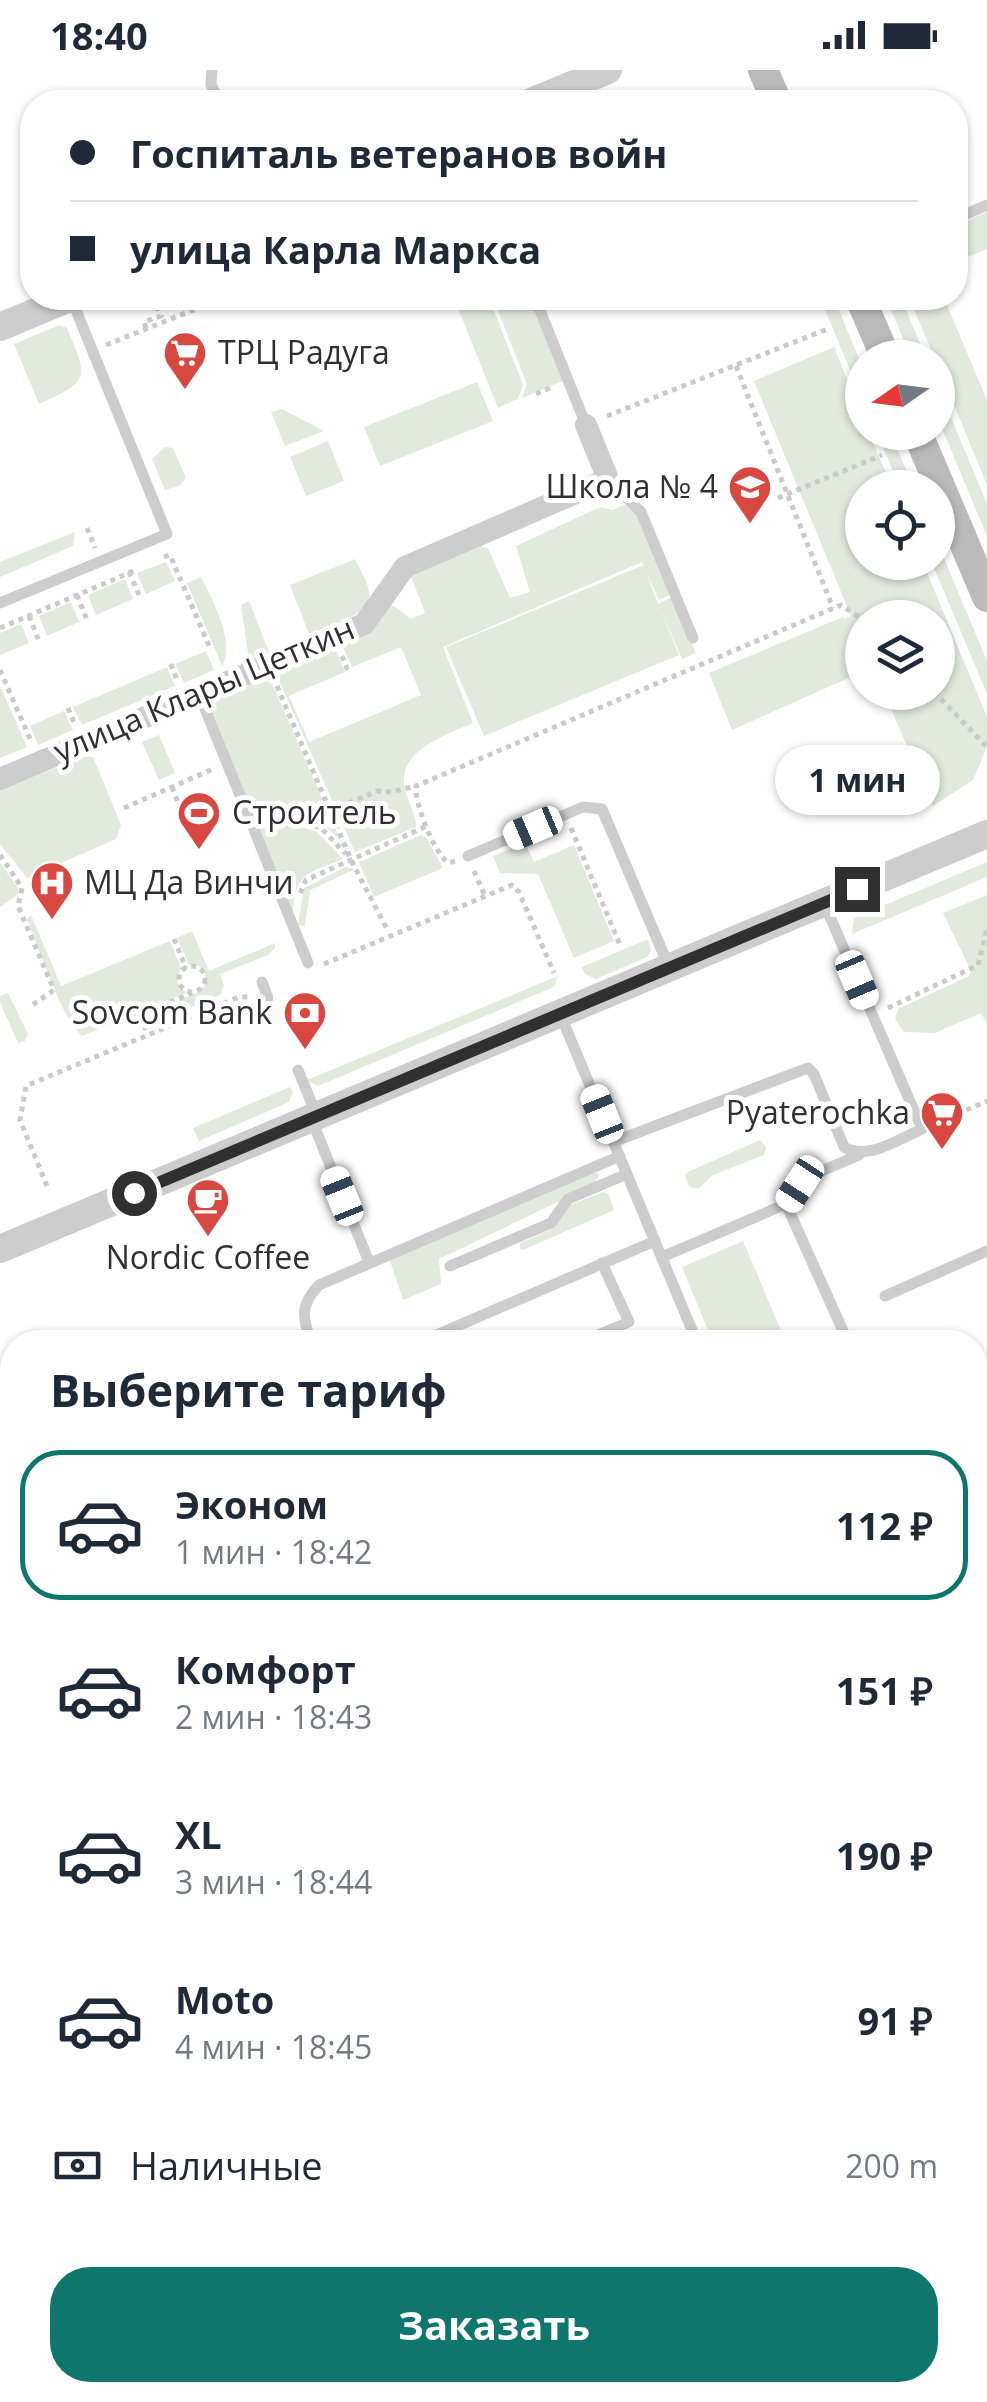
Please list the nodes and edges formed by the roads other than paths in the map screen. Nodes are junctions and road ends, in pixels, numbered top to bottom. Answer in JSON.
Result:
{"nodes":[{"id":1,"x":608,"y":70,"type":"edge"},
{"id":2,"x":560,"y":90,"type":"edge"},
{"id":3,"x":40,"y":310,"type":"edge"},
{"id":4,"x":75,"y":310,"type":"edge"},
{"id":5,"x":538,"y":310,"type":"edge"},
{"id":6,"x":865,"y":310,"type":"edge"},
{"id":7,"x":0,"y":326,"type":"edge"},
{"id":8,"x":878,"y":340,"type":"edge"},
{"id":9,"x":586,"y":425,"type":"joint"},
{"id":10,"x":925,"y":450,"type":"edge"},
{"id":11,"x":608,"y":478,"type":"junction"},
{"id":12,"x":987,"y":597,"type":"edge"},
{"id":13,"x":0,"y":603,"type":"edge"},
{"id":14,"x":693,"y":638,"type":"dead end"},
{"id":15,"x":198,"y":694,"type":"junction"},
{"id":16,"x":0,"y":779,"type":"edge"},
{"id":17,"x":987,"y":834,"type":"edge"},
{"id":18,"x":468,"y":856,"type":"road end"},
{"id":19,"x":824,"y":902,"type":"junction"},
{"id":20,"x":313,"y":965,"type":"road end"},
{"id":21,"x":670,"y":968,"type":"junction"},
{"id":22,"x":262,"y":982,"type":"dead end"},
{"id":23,"x":263,"y":1000,"type":"road end"},
{"id":24,"x":560,"y":1014,"type":"junction"},
{"id":25,"x":298,"y":1070,"type":"dead end"},
{"id":26,"x":314,"y":1117,"type":"junction"},
{"id":27,"x":614,"y":1142,"type":"junction"},
{"id":28,"x":863,"y":1153,"type":"junction"},
{"id":29,"x":620,"y":1156,"type":"junction"},
{"id":30,"x":627,"y":1174,"type":"junction"},
{"id":31,"x":786,"y":1204,"type":"junction"},
{"id":32,"x":654,"y":1241,"type":"junction"},
{"id":33,"x":0,"y":1249,"type":"edge"},
{"id":34,"x":987,"y":1251,"type":"edge"},
{"id":35,"x":662,"y":1257,"type":"junction"},
{"id":36,"x":370,"y":1262,"type":"junction"},
{"id":37,"x":602,"y":1263,"type":"junction"},
{"id":38,"x":450,"y":1266,"type":"dead end"},
{"id":39,"x":885,"y":1296,"type":"dead end"},
{"id":40,"x":308,"y":1330,"type":"edge"},
{"id":41,"x":448,"y":1330,"type":"edge"},
{"id":42,"x":609,"y":1330,"type":"edge"},
{"id":43,"x":692,"y":1330,"type":"edge"},
{"id":44,"x":843,"y":1330,"type":"edge"}],
"edges":[{"from":1,"to":2,"type":"street"},
{"from":3,"to":7,"type":"street"},
{"from":4,"to":13,"type":"lane"},
{"from":5,"to":9,"type":"lane"},
{"from":6,"to":8,"type":"main road"},
{"from":9,"to":11,"type":"street"},
{"from":10,"to":12,"type":"main road"},
{"from":11,"to":14,"type":"lane"},
{"from":11,"to":15,"type":"street","name":"улица Клары Цеткин"},
{"from":15,"to":16,"type":"street","name":"улица Клары Цеткин"},
{"from":15,"to":20,"type":"lane"},
{"from":17,"to":19,"type":"street"},
{"from":18,"to":21,"type":"lane"},
{"from":19,"to":21,"type":"street"},
{"from":19,"to":28,"type":"lane"},
{"from":21,"to":24,"type":"street"},
{"from":22,"to":23,"type":"lane"},
{"from":24,"to":26,"type":"street"},
{"from":24,"to":27,"type":"lane"},
{"from":25,"to":26,"type":"lane"},
{"from":26,"to":33,"type":"street"},
{"from":26,"to":36,"type":"lane"},
{"from":27,"to":28,"type":"lane"},
{"from":27,"to":29,"type":"lane"},
{"from":28,"to":31,"type":"lane"},
{"from":29,"to":30,"type":"lane"},
{"from":29,"to":36,"type":"lane"},
{"from":30,"to":32,"type":"lane"},
{"from":30,"to":38,"type":"lane"},
{"from":31,"to":35,"type":"lane"},
{"from":31,"to":44,"type":"lane"},
{"from":32,"to":35,"type":"lane"},
{"from":32,"to":37,"type":"lane"},
{"from":34,"to":39,"type":"lane"},
{"from":35,"to":43,"type":"lane"},
{"from":36,"to":40,"type":"lane"},
{"from":37,"to":41,"type":"lane"},
{"from":37,"to":42,"type":"lane"}]}
